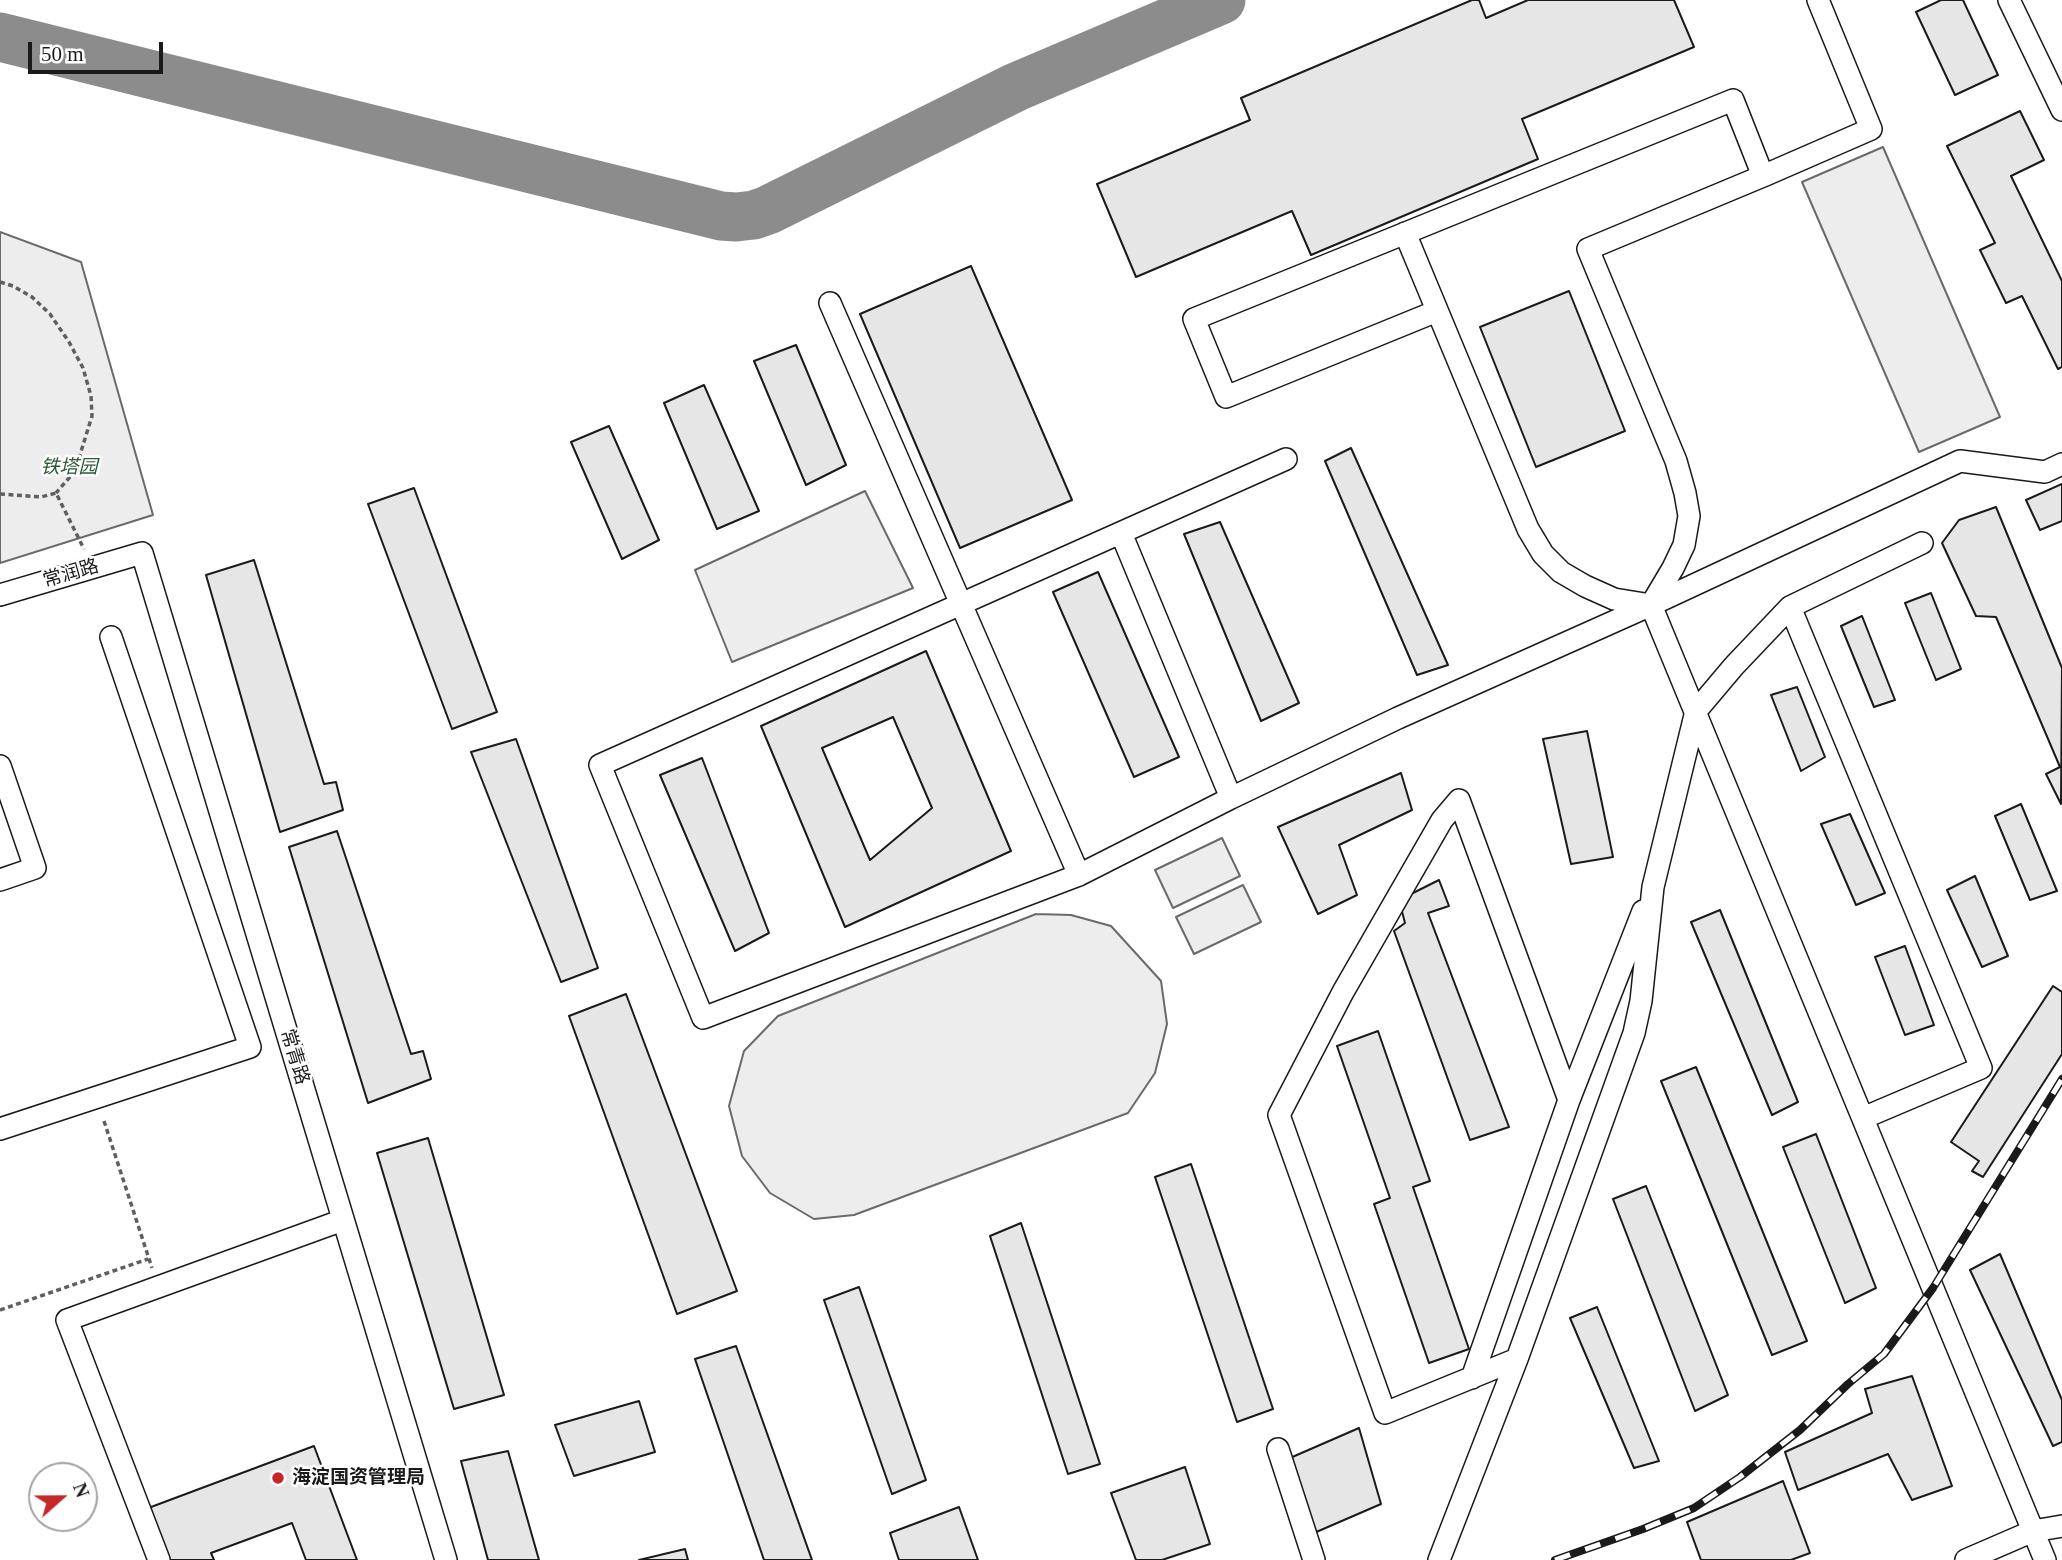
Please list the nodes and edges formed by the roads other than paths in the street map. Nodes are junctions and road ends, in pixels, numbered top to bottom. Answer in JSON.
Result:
{"nodes":[{"id":1,"x":1818,"y":0,"type":"edge"},
{"id":2,"x":2009,"y":0,"type":"edge"},
{"id":3,"x":2062,"y":110,"type":"edge"},
{"id":4,"x":1763,"y":176,"type":"junction"},
{"id":5,"x":1405,"y":233,"type":"junction"},
{"id":6,"x":830,"y":303,"type":"dead end"},
{"id":7,"x":1437,"y":311,"type":"junction"},
{"id":8,"x":1286,"y":459,"type":"dead end"},
{"id":9,"x":2062,"y":464,"type":"edge"},
{"id":10,"x":1121,"y":533,"type":"junction"},
{"id":11,"x":1922,"y":542,"type":"dead end"},
{"id":12,"x":142,"y":553,"type":"joint"},
{"id":13,"x":0,"y":595,"type":"edge"},
{"id":14,"x":961,"y":604,"type":"junction"},
{"id":15,"x":1651,"y":605,"type":"junction"},
{"id":16,"x":1790,"y":607,"type":"junction"},
{"id":17,"x":111,"y":637,"type":"dead end"},
{"id":18,"x":1696,"y":711,"type":"junction"},
{"id":19,"x":0,"y":766,"type":"edge"},
{"id":20,"x":1231,"y":798,"type":"junction"},
{"id":21,"x":1079,"y":875,"type":"junction"},
{"id":22,"x":0,"y":880,"type":"edge"},
{"id":23,"x":1653,"y":887,"type":"junction"},
{"id":24,"x":1569,"y":1100,"type":"junction"},
{"id":25,"x":1863,"y":1118,"type":"junction"},
{"id":26,"x":0,"y":1129,"type":"edge"},
{"id":27,"x":343,"y":1220,"type":"junction"},
{"id":28,"x":1517,"y":1359,"type":"junction"},
{"id":29,"x":1472,"y":1378,"type":"junction"},
{"id":30,"x":1278,"y":1449,"type":"dead end"},
{"id":31,"x":2062,"y":1526,"type":"edge"},
{"id":32,"x":2033,"y":1531,"type":"junction"},
{"id":33,"x":159,"y":1560,"type":"edge"},
{"id":34,"x":446,"y":1560,"type":"edge"},
{"id":35,"x":1314,"y":1560,"type":"edge"},
{"id":36,"x":1439,"y":1560,"type":"edge"},
{"id":37,"x":1966,"y":1560,"type":"edge"},
{"id":38,"x":2045,"y":1560,"type":"edge"}],
"edges":[{"from":1,"to":4,"type":"street"},
{"from":2,"to":3,"type":"street"},
{"from":4,"to":5,"type":"street"},
{"from":4,"to":15,"type":"street"},
{"from":5,"to":7,"type":"street"},
{"from":5,"to":7,"type":"street"},
{"from":6,"to":14,"type":"street"},
{"from":7,"to":15,"type":"street"},
{"from":8,"to":10,"type":"street"},
{"from":9,"to":15,"type":"street"},
{"from":10,"to":14,"type":"street"},
{"from":10,"to":20,"type":"street"},
{"from":11,"to":16,"type":"street"},
{"from":12,"to":13,"type":"street","name":"常润路"},
{"from":12,"to":27,"type":"street","name":"常青路"},
{"from":14,"to":21,"type":"street"},
{"from":14,"to":21,"type":"street"},
{"from":15,"to":18,"type":"street"},
{"from":15,"to":20,"type":"street"},
{"from":16,"to":18,"type":"street"},
{"from":16,"to":25,"type":"street"},
{"from":17,"to":26,"type":"street"},
{"from":18,"to":23,"type":"street"},
{"from":18,"to":25,"type":"street"},
{"from":19,"to":22,"type":"street"},
{"from":20,"to":21,"type":"street"},
{"from":23,"to":24,"type":"street"},
{"from":23,"to":28,"type":"street"},
{"from":24,"to":29,"type":"street"},
{"from":24,"to":29,"type":"street"},
{"from":25,"to":32,"type":"street"},
{"from":27,"to":33,"type":"street"},
{"from":27,"to":34,"type":"street","name":"常青路"},
{"from":28,"to":29,"type":"street"},
{"from":28,"to":36,"type":"street"},
{"from":30,"to":35,"type":"street"},
{"from":31,"to":32,"type":"street"},
{"from":32,"to":37,"type":"street"},
{"from":32,"to":38,"type":"street"}]}
